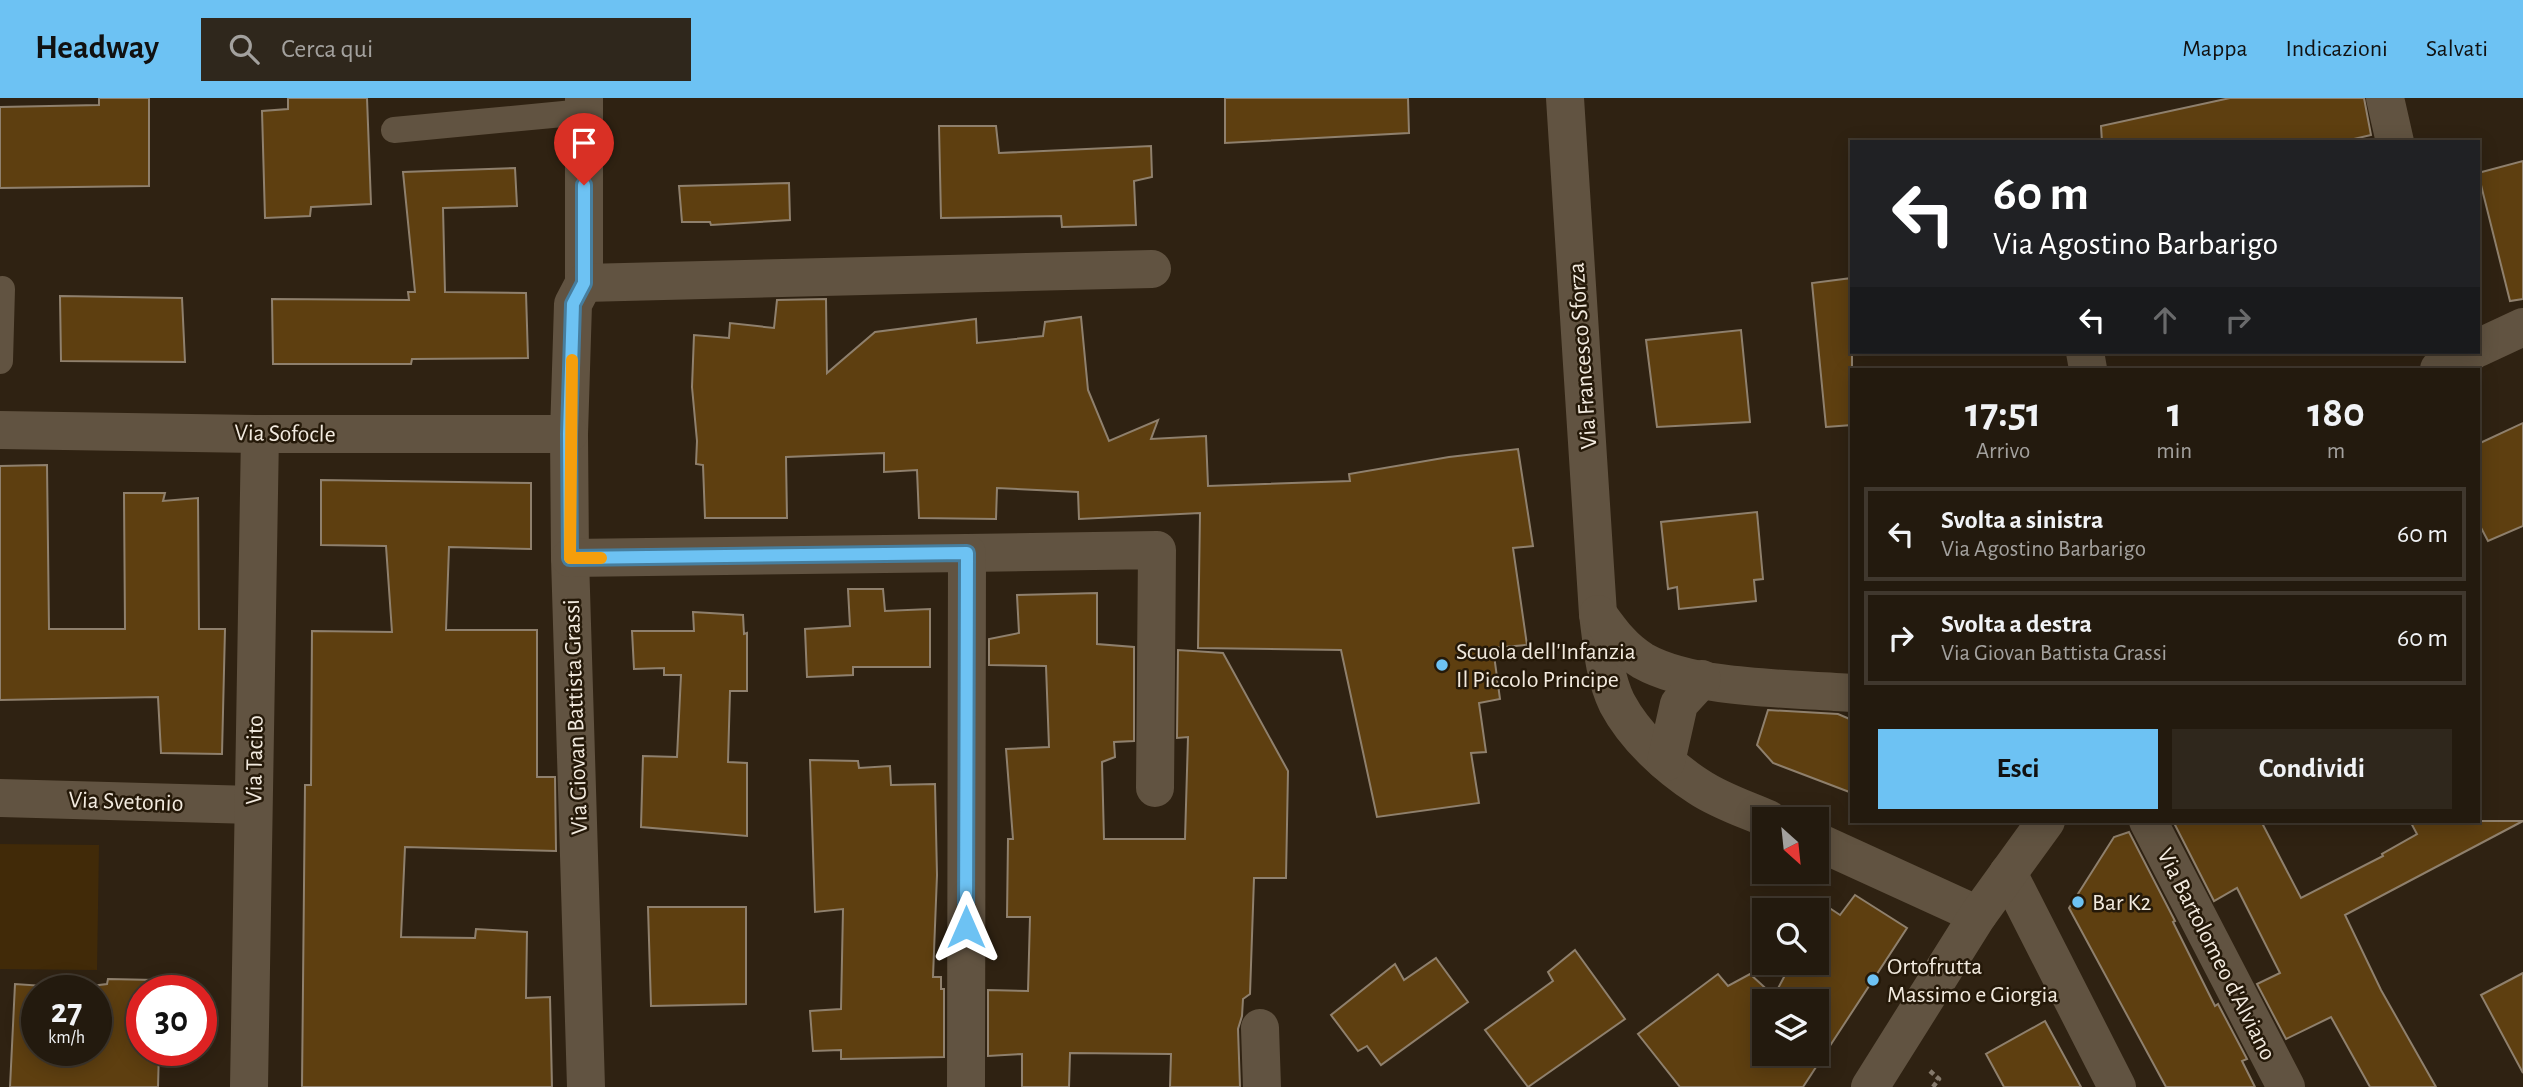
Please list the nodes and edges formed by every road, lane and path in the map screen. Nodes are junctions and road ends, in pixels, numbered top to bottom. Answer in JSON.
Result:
{"nodes":[{"id":1,"x":1565,"y":98,"type":"edge"},
{"id":2,"x":2385,"y":98,"type":"edge"},
{"id":3,"x":584,"y":105,"type":"edge"},
{"id":4,"x":394,"y":130,"type":"dead end"},
{"id":5,"x":2395,"y":140,"type":"edge"},
{"id":6,"x":1152,"y":269,"type":"dead end"},
{"id":7,"x":584,"y":283,"type":"junction"},
{"id":8,"x":2,"y":289,"type":"edge"},
{"id":9,"x":2523,"y":327,"type":"edge"},
{"id":10,"x":2480,"y":347,"type":"edge"},
{"id":11,"x":0,"y":361,"type":"edge"},
{"id":12,"x":0,"y":430,"type":"edge"},
{"id":13,"x":260,"y":434,"type":"junction"},
{"id":14,"x":569,"y":434,"type":"junction"},
{"id":15,"x":967,"y":553,"type":"junction"},
{"id":16,"x":570,"y":558,"type":"junction"},
{"id":17,"x":1598,"y":614,"type":"junction"},
{"id":18,"x":1702,"y":679,"type":"junction"},
{"id":19,"x":1850,"y":693,"type":"edge"},
{"id":20,"x":1666,"y":762,"type":"junction"},
{"id":21,"x":1155,"y":788,"type":"dead end"},
{"id":22,"x":0,"y":798,"type":"edge"},
{"id":23,"x":253,"y":805,"type":"junction"},
{"id":24,"x":1752,"y":812,"type":"edge"},
{"id":25,"x":2045,"y":823,"type":"edge"},
{"id":26,"x":2149,"y":823,"type":"edge"},
{"id":27,"x":1829,"y":847,"type":"edge"},
{"id":28,"x":2008,"y":873,"type":"junction"},
{"id":29,"x":1978,"y":915,"type":"junction"},
{"id":30,"x":1260,"y":1028,"type":"dead end"},
{"id":31,"x":249,"y":1087,"type":"edge"},
{"id":32,"x":586,"y":1087,"type":"edge"},
{"id":33,"x":965,"y":1087,"type":"edge"},
{"id":34,"x":1262,"y":1087,"type":"edge"},
{"id":35,"x":1870,"y":1087,"type":"edge"},
{"id":36,"x":2117,"y":1087,"type":"edge"},
{"id":37,"x":2286,"y":1087,"type":"edge"}],
"edges":[{"from":1,"to":17,"type":"street","name":"Via Francesco Sforza"},
{"from":2,"to":5,"type":"street"},
{"from":3,"to":4,"type":"lane"},
{"from":3,"to":7,"type":"street","name":"Via Giovan Battista Grassi"},
{"from":6,"to":7,"type":"street"},
{"from":7,"to":14,"type":"street","name":"Via Giovan Battista Grassi"},
{"from":8,"to":11,"type":"lane"},
{"from":9,"to":10,"type":"street"},
{"from":12,"to":13,"type":"street","name":"Via Sofocle"},
{"from":13,"to":14,"type":"street","name":"Via Sofocle"},
{"from":13,"to":23,"type":"street","name":"Via Tacito"},
{"from":14,"to":16,"type":"street","name":"Via Giovan Battista Grassi"},
{"from":15,"to":16,"type":"street"},
{"from":15,"to":21,"type":"street"},
{"from":15,"to":33,"type":"street"},
{"from":16,"to":32,"type":"street","name":"Via Giovan Battista Grassi"},
{"from":17,"to":18,"type":"street"},
{"from":17,"to":20,"type":"street","name":"Via Francesco Sforza"},
{"from":18,"to":19,"type":"street"},
{"from":18,"to":20,"type":"street"},
{"from":20,"to":24,"type":"street","name":"Via Francesco Sforza"},
{"from":22,"to":23,"type":"street","name":"Via Svetonio"},
{"from":23,"to":31,"type":"street","name":"Via Tacito"},
{"from":25,"to":28,"type":"street"},
{"from":26,"to":37,"type":"street","name":"Via Bartolomeo d'Alviano"},
{"from":27,"to":29,"type":"street"},
{"from":28,"to":29,"type":"street"},
{"from":28,"to":36,"type":"street"},
{"from":29,"to":35,"type":"street"},
{"from":30,"to":34,"type":"street"}]}
